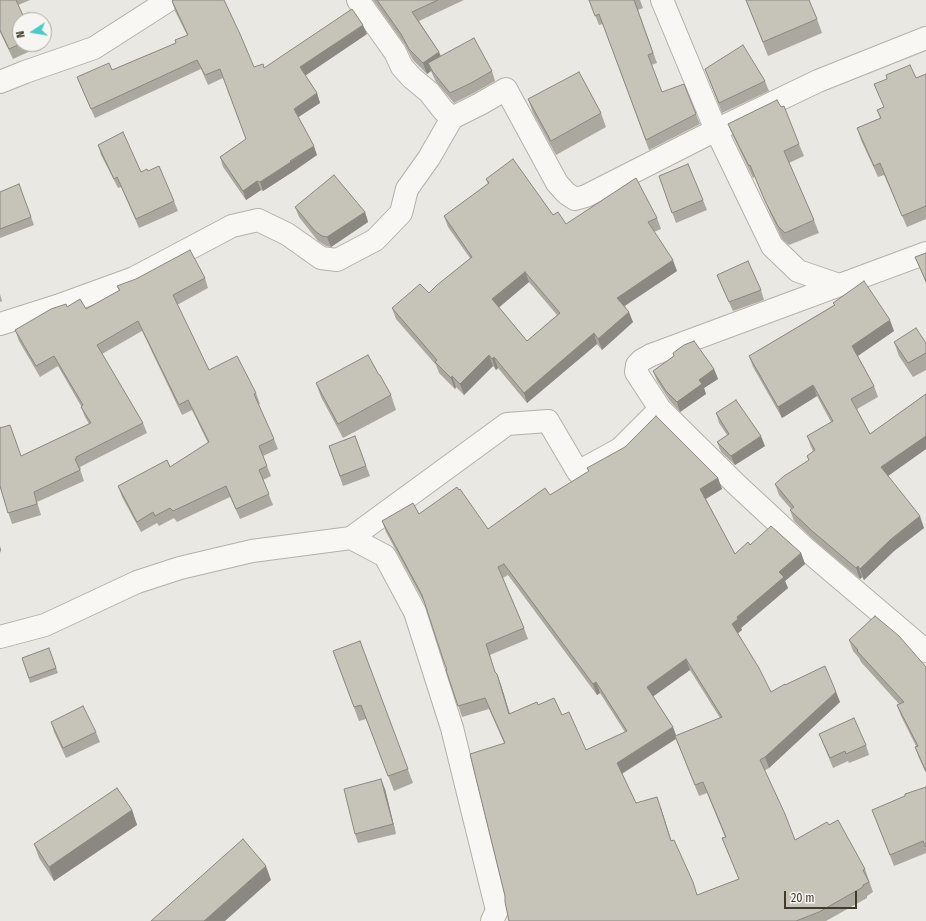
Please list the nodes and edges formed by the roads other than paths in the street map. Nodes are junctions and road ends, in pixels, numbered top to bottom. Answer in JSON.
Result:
{"nodes":[{"id":1,"x":169,"y":0,"type":"edge"},
{"id":2,"x":358,"y":0,"type":"edge"},
{"id":3,"x":662,"y":0,"type":"edge"},
{"id":4,"x":926,"y":38,"type":"edge"},
{"id":5,"x":0,"y":82,"type":"edge"},
{"id":6,"x":452,"y":118,"type":"junction"},
{"id":7,"x":716,"y":130,"type":"junction"},
{"id":8,"x":926,"y":253,"type":"edge"},
{"id":9,"x":839,"y":285,"type":"junction"},
{"id":10,"x":0,"y":324,"type":"edge"},
{"id":11,"x":660,"y":409,"type":"junction"},
{"id":12,"x":351,"y":538,"type":"junction"},
{"id":13,"x":0,"y":637,"type":"edge"},
{"id":14,"x":926,"y":652,"type":"edge"},
{"id":15,"x":492,"y":921,"type":"edge"}],
"edges":[{"from":1,"to":5,"type":"street"},
{"from":2,"to":6,"type":"street"},
{"from":3,"to":7,"type":"street"},
{"from":4,"to":7,"type":"street"},
{"from":6,"to":7,"type":"street"},
{"from":6,"to":10,"type":"street"},
{"from":7,"to":9,"type":"street"},
{"from":8,"to":9,"type":"street"},
{"from":9,"to":11,"type":"street"},
{"from":11,"to":12,"type":"street"},
{"from":11,"to":14,"type":"street"},
{"from":12,"to":13,"type":"street"},
{"from":12,"to":15,"type":"street"}]}
